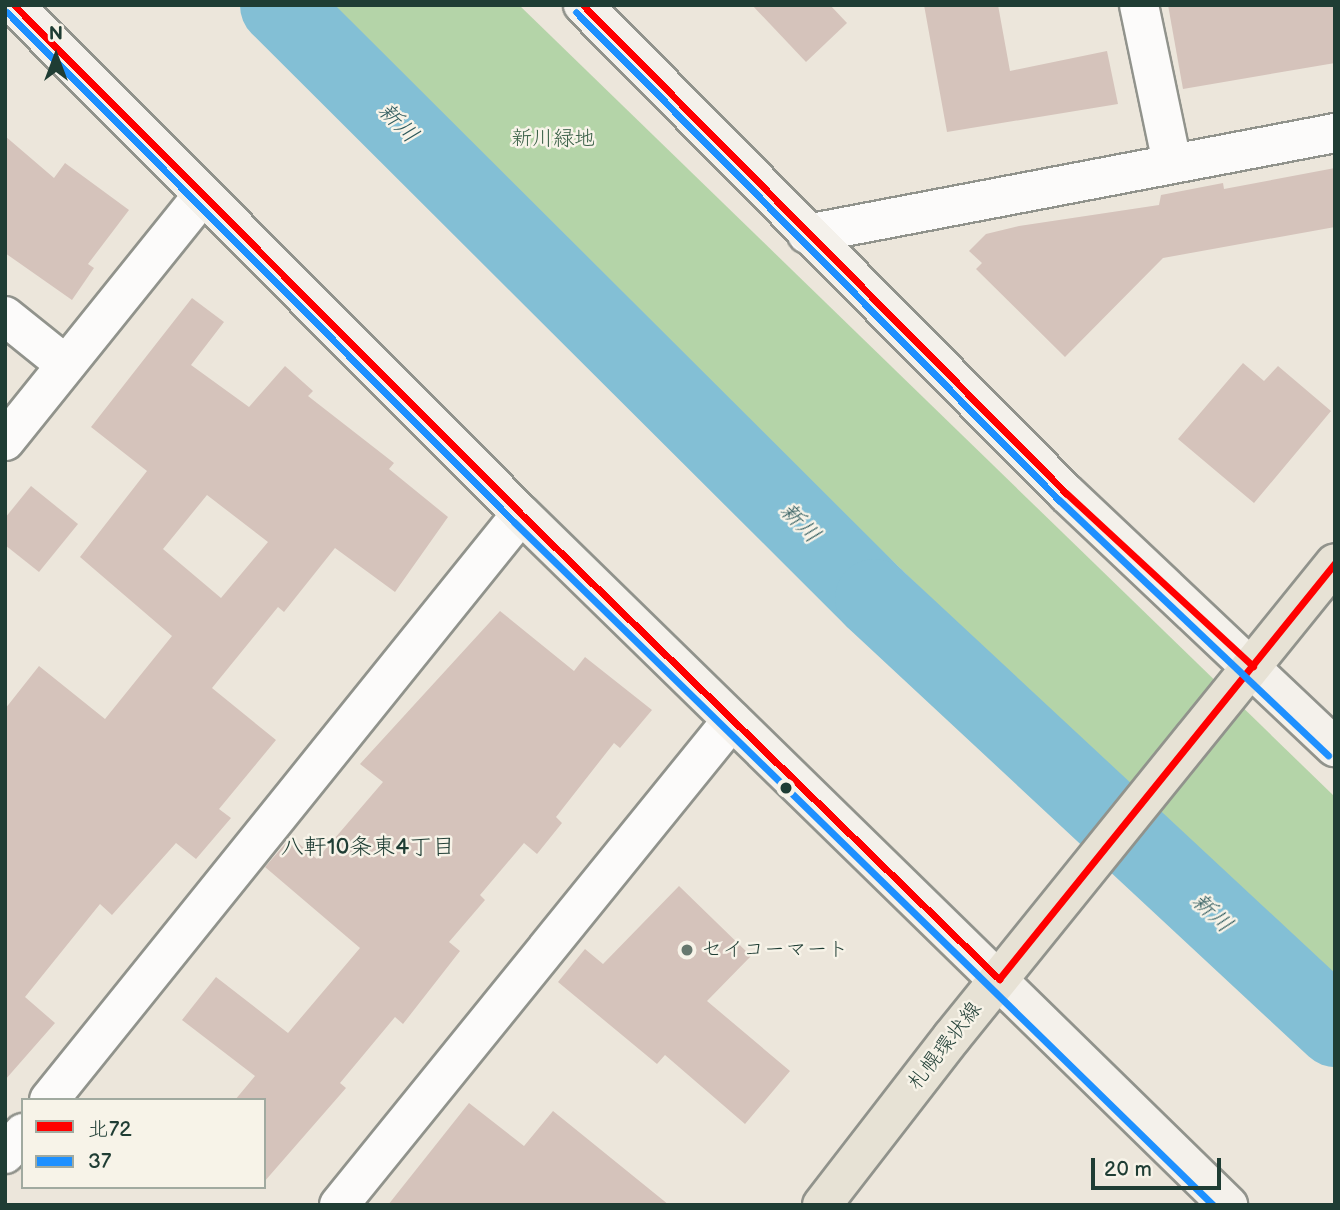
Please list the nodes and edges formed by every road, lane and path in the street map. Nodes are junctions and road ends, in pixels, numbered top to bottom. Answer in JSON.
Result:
{"nodes":[{"id":1,"x":14,"y":5,"type":"edge"},
{"id":2,"x":583,"y":5,"type":"edge"},
{"id":3,"x":1139,"y":5,"type":"edge"},
{"id":4,"x":1335,"y":133,"type":"edge"},
{"id":5,"x":1172,"y":163,"type":"junction"},
{"id":6,"x":203,"y":195,"type":"junction"},
{"id":7,"x":807,"y":234,"type":"junction"},
{"id":8,"x":5,"y":316,"type":"edge"},
{"id":9,"x":66,"y":365,"type":"junction"},
{"id":10,"x":5,"y":442,"type":"edge"},
{"id":11,"x":521,"y":514,"type":"junction"},
{"id":12,"x":1335,"y":563,"type":"edge"},
{"id":13,"x":1253,"y":666,"type":"junction"},
{"id":14,"x":732,"y":720,"type":"junction"},
{"id":15,"x":1335,"y":747,"type":"edge"},
{"id":16,"x":999,"y":979,"type":"junction"},
{"id":17,"x":51,"y":1098,"type":"edge"},
{"id":18,"x":21,"y":1135,"type":"edge"},
{"id":19,"x":5,"y":1154,"type":"edge"},
{"id":20,"x":340,"y":1205,"type":"edge"},
{"id":21,"x":822,"y":1205,"type":"edge"},
{"id":22,"x":1228,"y":1205,"type":"edge"}],
"edges":[{"from":1,"to":6,"type":"street"},
{"from":2,"to":7,"type":"street"},
{"from":3,"to":5,"type":"street"},
{"from":4,"to":5,"type":"street"},
{"from":5,"to":7,"type":"street"},
{"from":6,"to":9,"type":"street"},
{"from":6,"to":11,"type":"street"},
{"from":7,"to":13,"type":"street"},
{"from":8,"to":9,"type":"street"},
{"from":9,"to":10,"type":"street"},
{"from":11,"to":14,"type":"street"},
{"from":11,"to":17,"type":"street"},
{"from":12,"to":13,"type":"main road","name":"札幌環状線"},
{"from":13,"to":15,"type":"street"},
{"from":13,"to":16,"type":"main road","name":"札幌環状線"},
{"from":14,"to":16,"type":"street"},
{"from":14,"to":20,"type":"street"},
{"from":16,"to":21,"type":"main road","name":"札幌環状線"},
{"from":16,"to":22,"type":"street"},
{"from":18,"to":19,"type":"street"}]}
